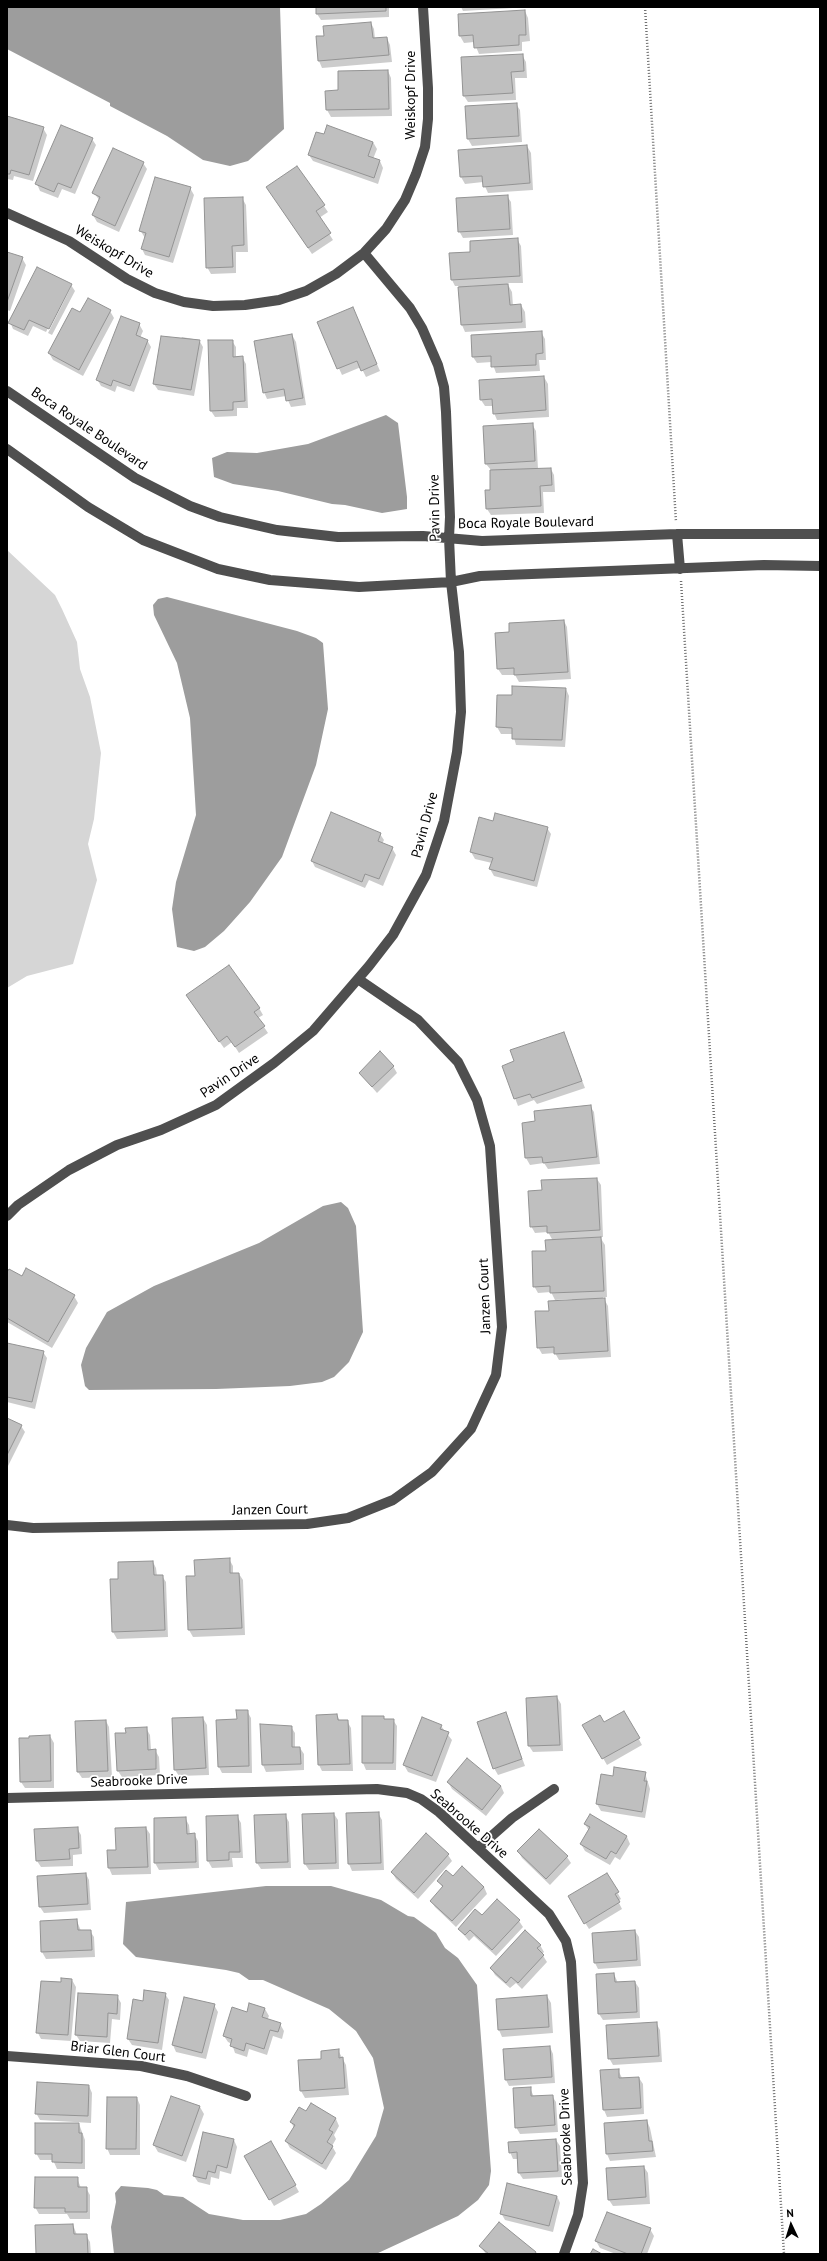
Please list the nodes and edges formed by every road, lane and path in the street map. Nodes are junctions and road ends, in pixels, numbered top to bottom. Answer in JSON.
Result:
{"nodes":[{"id":1,"x":423,"y":7,"type":"edge"},
{"id":2,"x":645,"y":7,"type":"edge"},
{"id":3,"x":7,"y":213,"type":"edge"},
{"id":4,"x":364,"y":253,"type":"junction"},
{"id":5,"x":7,"y":391,"type":"edge"},
{"id":6,"x":7,"y":449,"type":"edge"},
{"id":7,"x":677,"y":534,"type":"junction"},
{"id":8,"x":820,"y":534,"type":"edge"},
{"id":9,"x":449,"y":538,"type":"junction"},
{"id":10,"x":820,"y":566,"type":"edge"},
{"id":11,"x":680,"y":569,"type":"junction"},
{"id":12,"x":451,"y":582,"type":"junction"},
{"id":13,"x":358,"y":979,"type":"junction"},
{"id":14,"x":7,"y":1216,"type":"edge"},
{"id":15,"x":7,"y":1525,"type":"edge"},
{"id":16,"x":554,"y":1789,"type":"dead end"},
{"id":17,"x":7,"y":1798,"type":"edge"},
{"id":18,"x":478,"y":1848,"type":"junction"},
{"id":19,"x":7,"y":2056,"type":"edge"},
{"id":20,"x":246,"y":2096,"type":"dead end"},
{"id":21,"x":564,"y":2254,"type":"edge"},
{"id":22,"x":784,"y":2254,"type":"edge"}],
"edges":[{"from":1,"to":4,"type":"street","name":"Weiskopf Drive"},
{"from":2,"to":7,"type":"path"},
{"from":3,"to":4,"type":"street","name":"Weiskopf Drive"},
{"from":4,"to":9,"type":"street","name":"Pavin Drive"},
{"from":5,"to":9,"type":"street","name":"Boca Royale Boulevard"},
{"from":6,"to":12,"type":"street"},
{"from":7,"to":8,"type":"street","name":"Boca Royale Boulevard"},
{"from":7,"to":9,"type":"street","name":"Boca Royale Boulevard"},
{"from":7,"to":11,"type":"street"},
{"from":9,"to":12,"type":"street","name":"Pavin Drive"},
{"from":10,"to":11,"type":"street"},
{"from":11,"to":12,"type":"street"},
{"from":11,"to":22,"type":"path"},
{"from":12,"to":13,"type":"street","name":"Pavin Drive"},
{"from":13,"to":14,"type":"street","name":"Pavin Drive"},
{"from":13,"to":15,"type":"street","name":"Janzen Court"},
{"from":16,"to":18,"type":"street"},
{"from":17,"to":18,"type":"street","name":"Seabrooke Drive"},
{"from":18,"to":21,"type":"street","name":"Seabrooke Drive"},
{"from":19,"to":20,"type":"street","name":"Briar Glen Court"}]}
